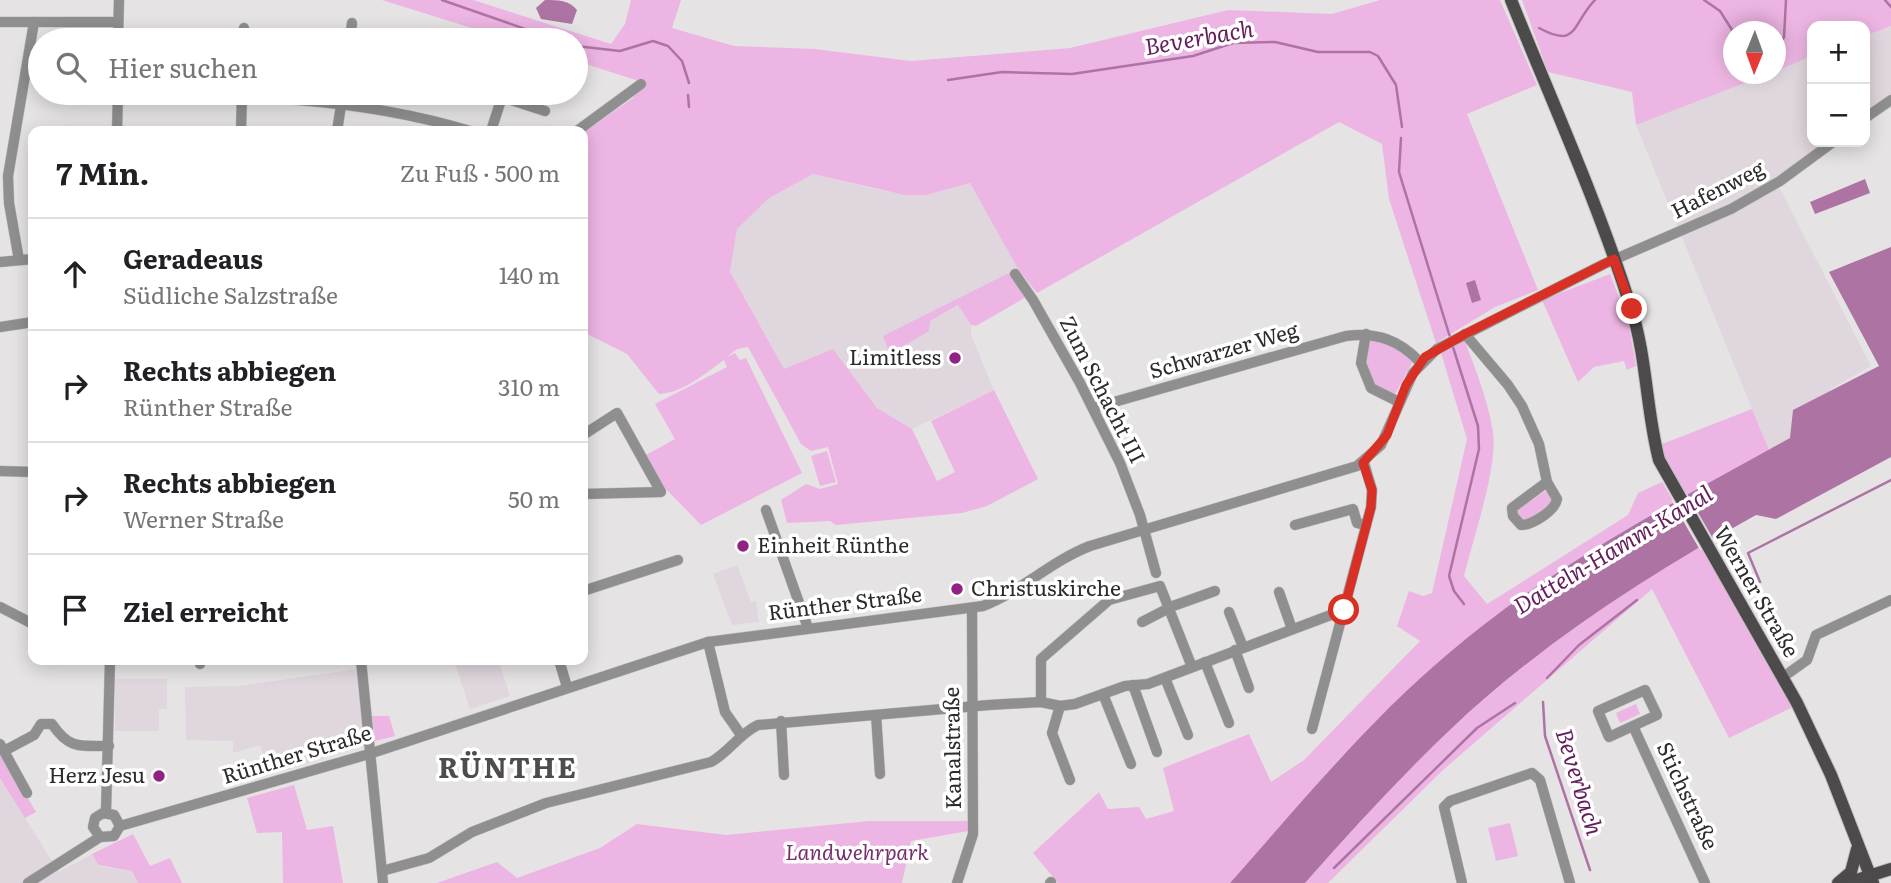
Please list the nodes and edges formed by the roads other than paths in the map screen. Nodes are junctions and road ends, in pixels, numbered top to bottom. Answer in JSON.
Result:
{"nodes":[{"id":1,"x":119,"y":0,"type":"edge"},
{"id":2,"x":1511,"y":0,"type":"edge"},
{"id":3,"x":0,"y":22,"type":"edge"},
{"id":4,"x":34,"y":22,"type":"junction"},
{"id":5,"x":118,"y":22,"type":"junction"},
{"id":6,"x":352,"y":23,"type":"dead end"},
{"id":7,"x":33,"y":28,"type":"edge"},
{"id":8,"x":118,"y":28,"type":"edge"},
{"id":9,"x":351,"y":28,"type":"edge"},
{"id":10,"x":28,"y":58,"type":"edge"},
{"id":11,"x":641,"y":84,"type":"dead end"},
{"id":12,"x":1891,"y":100,"type":"edge"},
{"id":13,"x":118,"y":105,"type":"edge"},
{"id":14,"x":242,"y":105,"type":"edge"},
{"id":15,"x":342,"y":105,"type":"edge"},
{"id":16,"x":346,"y":105,"type":"edge"},
{"id":17,"x":499,"y":105,"type":"edge"},
{"id":18,"x":527,"y":105,"type":"edge"},
{"id":19,"x":545,"y":111,"type":"dead end"},
{"id":20,"x":1870,"y":115,"type":"edge"},
{"id":21,"x":117,"y":126,"type":"edge"},
{"id":22,"x":241,"y":126,"type":"edge"},
{"id":23,"x":338,"y":126,"type":"edge"},
{"id":24,"x":434,"y":126,"type":"edge"},
{"id":25,"x":493,"y":126,"type":"edge"},
{"id":26,"x":584,"y":126,"type":"edge"},
{"id":27,"x":1826,"y":147,"type":"edge"},
{"id":28,"x":28,"y":259,"type":"edge"},
{"id":29,"x":1614,"y":259,"type":"junction"},
{"id":30,"x":19,"y":260,"type":"junction"},
{"id":31,"x":0,"y":262,"type":"edge"},
{"id":32,"x":1015,"y":274,"type":"dead end"},
{"id":33,"x":28,"y":323,"type":"edge"},
{"id":34,"x":0,"y":327,"type":"edge"},
{"id":35,"x":1366,"y":334,"type":"junction"},
{"id":36,"x":1465,"y":334,"type":"junction"},
{"id":37,"x":1420,"y":362,"type":"junction"},
{"id":38,"x":1399,"y":402,"type":"junction"},
{"id":39,"x":1093,"y":408,"type":"junction"},
{"id":40,"x":588,"y":432,"type":"edge"},
{"id":41,"x":1363,"y":463,"type":"junction"},
{"id":42,"x":0,"y":471,"type":"edge"},
{"id":43,"x":28,"y":472,"type":"edge"},
{"id":44,"x":1547,"y":482,"type":"junction"},
{"id":45,"x":588,"y":494,"type":"edge"},
{"id":46,"x":766,"y":510,"type":"dead end"},
{"id":47,"x":1295,"y":525,"type":"dead end"},
{"id":48,"x":1366,"y":525,"type":"junction"},
{"id":49,"x":1144,"y":529,"type":"junction"},
{"id":50,"x":678,"y":560,"type":"dead end"},
{"id":51,"x":1156,"y":573,"type":"dead end"},
{"id":52,"x":588,"y":589,"type":"edge"},
{"id":53,"x":1215,"y":592,"type":"dead end"},
{"id":54,"x":1279,"y":592,"type":"dead end"},
{"id":55,"x":1891,"y":600,"type":"edge"},
{"id":56,"x":0,"y":607,"type":"edge"},
{"id":57,"x":972,"y":609,"type":"junction"},
{"id":58,"x":1168,"y":610,"type":"junction"},
{"id":59,"x":1344,"y":610,"type":"junction"},
{"id":60,"x":1229,"y":612,"type":"dead end"},
{"id":61,"x":28,"y":621,"type":"edge"},
{"id":62,"x":1142,"y":622,"type":"dead end"},
{"id":63,"x":808,"y":628,"type":"junction"},
{"id":64,"x":1292,"y":629,"type":"junction"},
{"id":65,"x":708,"y":642,"type":"junction"},
{"id":66,"x":1239,"y":649,"type":"junction"},
{"id":67,"x":1205,"y":663,"type":"junction"},
{"id":68,"x":110,"y":665,"type":"edge"},
{"id":69,"x":361,"y":665,"type":"edge"},
{"id":70,"x":560,"y":665,"type":"edge"},
{"id":71,"x":1192,"y":667,"type":"junction"},
{"id":72,"x":1783,"y":677,"type":"junction"},
{"id":73,"x":1165,"y":678,"type":"junction"},
{"id":74,"x":1133,"y":685,"type":"junction"},
{"id":75,"x":567,"y":687,"type":"junction"},
{"id":76,"x":1249,"y":688,"type":"dead end"},
{"id":77,"x":1103,"y":694,"type":"junction"},
{"id":78,"x":1041,"y":702,"type":"junction"},
{"id":79,"x":1060,"y":706,"type":"junction"},
{"id":80,"x":971,"y":709,"type":"junction"},
{"id":81,"x":876,"y":715,"type":"junction"},
{"id":82,"x":781,"y":721,"type":"junction"},
{"id":83,"x":1229,"y":723,"type":"dead end"},
{"id":84,"x":1633,"y":726,"type":"junction"},
{"id":85,"x":1312,"y":730,"type":"dead end"},
{"id":86,"x":741,"y":735,"type":"junction"},
{"id":87,"x":1188,"y":735,"type":"dead end"},
{"id":88,"x":108,"y":747,"type":"junction"},
{"id":89,"x":2,"y":748,"type":"edge"},
{"id":90,"x":1157,"y":752,"type":"dead end"},
{"id":91,"x":369,"y":754,"type":"junction"},
{"id":92,"x":1131,"y":764,"type":"dead end"},
{"id":93,"x":880,"y":774,"type":"dead end"},
{"id":94,"x":784,"y":775,"type":"dead end"},
{"id":95,"x":1070,"y":780,"type":"dead end"},
{"id":96,"x":27,"y":793,"type":"dead end"},
{"id":97,"x":106,"y":812,"type":"junction"},
{"id":98,"x":120,"y":826,"type":"junction"},
{"id":99,"x":100,"y":837,"type":"junction"},
{"id":100,"x":1857,"y":845,"type":"junction"},
{"id":101,"x":382,"y":871,"type":"junction"},
{"id":102,"x":1891,"y":871,"type":"edge"},
{"id":103,"x":1871,"y":879,"type":"edge"},
{"id":104,"x":28,"y":883,"type":"edge"},
{"id":105,"x":383,"y":883,"type":"edge"},
{"id":106,"x":957,"y":883,"type":"edge"},
{"id":107,"x":1462,"y":883,"type":"edge"},
{"id":108,"x":1570,"y":883,"type":"edge"},
{"id":109,"x":1705,"y":883,"type":"edge"},
{"id":110,"x":1838,"y":883,"type":"edge"},
{"id":111,"x":1847,"y":883,"type":"edge"},
{"id":112,"x":1884,"y":883,"type":"edge"}],
"edges":[{"from":1,"to":5,"type":"street"},
{"from":2,"to":29,"type":"main road","name":"Werner Straße"},
{"from":3,"to":4,"type":"street"},
{"from":4,"to":5,"type":"street"},
{"from":4,"to":7,"type":"street"},
{"from":5,"to":8,"type":"street"},
{"from":6,"to":9,"type":"street"},
{"from":10,"to":30,"type":"street"},
{"from":11,"to":26,"type":"street"},
{"from":12,"to":20,"type":"street"},
{"from":13,"to":21,"type":"street"},
{"from":14,"to":22,"type":"street"},
{"from":15,"to":23,"type":"street"},
{"from":16,"to":24,"type":"street"},
{"from":17,"to":25,"type":"street"},
{"from":18,"to":19,"type":"street"},
{"from":27,"to":29,"type":"street","name":"Hafenweg"},
{"from":28,"to":30,"type":"street"},
{"from":29,"to":36,"type":"street","name":"Rünther Straße"},
{"from":29,"to":72,"type":"main road","name":"Werner Straße"},
{"from":30,"to":31,"type":"street"},
{"from":32,"to":39,"type":"street","name":"Zum Schacht III"},
{"from":33,"to":34,"type":"street"},
{"from":35,"to":37,"type":"street","name":"Schwarzer Weg"},
{"from":35,"to":38,"type":"street"},
{"from":35,"to":39,"type":"street","name":"Schwarzer Weg"},
{"from":36,"to":37,"type":"street","name":"Rünther Straße"},
{"from":36,"to":44,"type":"street"},
{"from":37,"to":38,"type":"street","name":"Rünther Straße"},
{"from":38,"to":41,"type":"street","name":"Rünther Straße"},
{"from":39,"to":49,"type":"street","name":"Zum Schacht III"},
{"from":40,"to":45,"type":"street"},
{"from":41,"to":48,"type":"street"},
{"from":41,"to":49,"type":"street","name":"Rünther Straße"},
{"from":42,"to":43,"type":"street"},
{"from":44,"to":44,"type":"street"},
{"from":46,"to":63,"type":"street"},
{"from":47,"to":48,"type":"street"},
{"from":48,"to":59,"type":"street"},
{"from":49,"to":51,"type":"street","name":"Zum Schacht III"},
{"from":49,"to":57,"type":"street","name":"Rünther Straße"},
{"from":50,"to":52,"type":"street"},
{"from":53,"to":58,"type":"street"},
{"from":54,"to":64,"type":"street"},
{"from":55,"to":72,"type":"street"},
{"from":56,"to":61,"type":"street"},
{"from":57,"to":63,"type":"street","name":"Rünther Straße"},
{"from":57,"to":80,"type":"street","name":"Kanalstraße"},
{"from":58,"to":62,"type":"street"},
{"from":58,"to":71,"type":"street"},
{"from":58,"to":78,"type":"street"},
{"from":59,"to":64,"type":"street"},
{"from":59,"to":85,"type":"street"},
{"from":60,"to":66,"type":"street"},
{"from":63,"to":65,"type":"street","name":"Rünther Straße"},
{"from":64,"to":66,"type":"street"},
{"from":65,"to":75,"type":"street","name":"Rünther Straße"},
{"from":65,"to":86,"type":"street"},
{"from":66,"to":67,"type":"street"},
{"from":66,"to":76,"type":"street"},
{"from":67,"to":71,"type":"street"},
{"from":67,"to":83,"type":"street"},
{"from":68,"to":88,"type":"street"},
{"from":69,"to":91,"type":"street"},
{"from":70,"to":75,"type":"street"},
{"from":71,"to":73,"type":"street"},
{"from":72,"to":100,"type":"main road","name":"Werner Straße"},
{"from":73,"to":74,"type":"street"},
{"from":73,"to":87,"type":"street"},
{"from":74,"to":77,"type":"street"},
{"from":74,"to":90,"type":"street"},
{"from":75,"to":91,"type":"street","name":"Rünther Straße"},
{"from":77,"to":79,"type":"street"},
{"from":77,"to":92,"type":"street"},
{"from":78,"to":79,"type":"street"},
{"from":78,"to":80,"type":"street"},
{"from":79,"to":95,"type":"street"},
{"from":80,"to":81,"type":"street"},
{"from":80,"to":106,"type":"street","name":"Kanalstraße"},
{"from":81,"to":82,"type":"street"},
{"from":81,"to":93,"type":"street"},
{"from":82,"to":86,"type":"street"},
{"from":82,"to":94,"type":"street"},
{"from":84,"to":84,"type":"street","name":"Stichstraße"},
{"from":84,"to":109,"type":"street","name":"Stichstraße"},
{"from":86,"to":101,"type":"street"},
{"from":88,"to":89,"type":"street"},
{"from":88,"to":97,"type":"street"},
{"from":89,"to":96,"type":"street"},
{"from":91,"to":98,"type":"street","name":"Rünther Straße"},
{"from":91,"to":101,"type":"street"},
{"from":97,"to":98,"type":"street"},
{"from":97,"to":99,"type":"street"},
{"from":98,"to":99,"type":"street","name":"Rünther Straße"},
{"from":99,"to":104,"type":"street","name":"Rünther Straße"},
{"from":100,"to":103,"type":"main road","name":"Werner Straße"},
{"from":100,"to":110,"type":"main road"},
{"from":101,"to":105,"type":"street"},
{"from":102,"to":103,"type":"main road"},
{"from":102,"to":112,"type":"main road"},
{"from":103,"to":111,"type":"main road"},
{"from":107,"to":108,"type":"street"}]}
